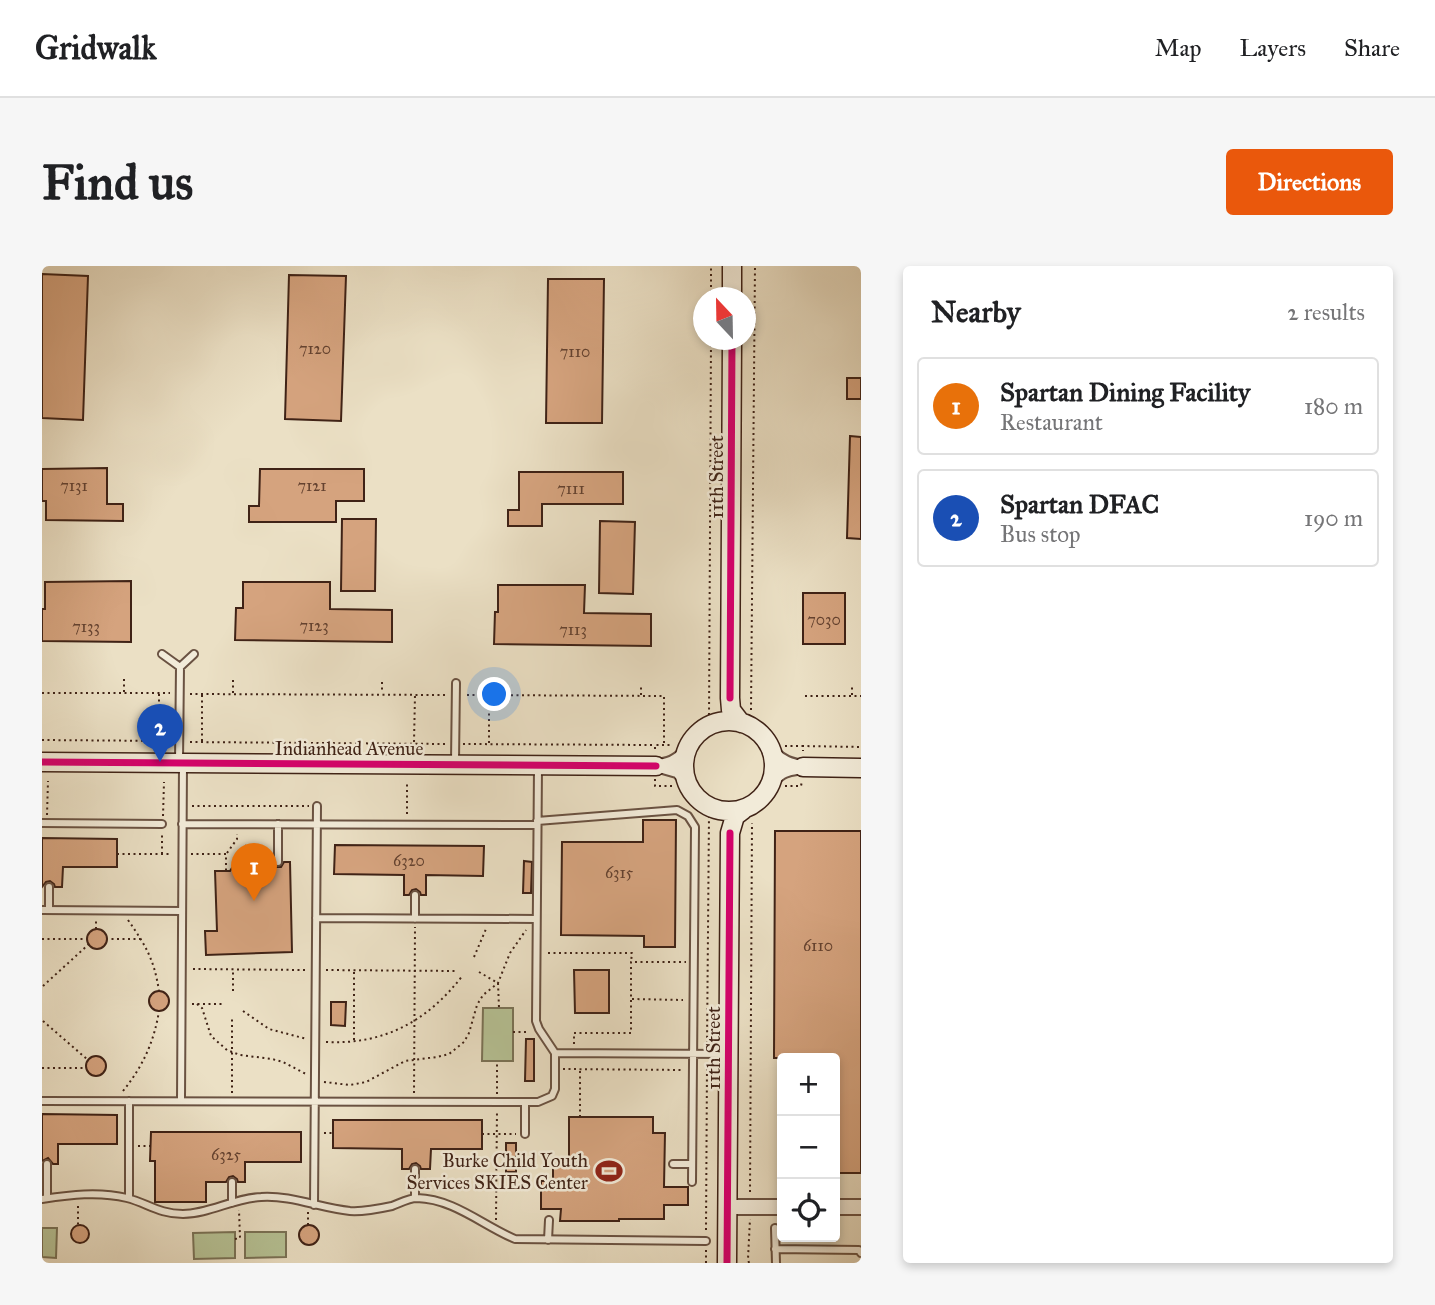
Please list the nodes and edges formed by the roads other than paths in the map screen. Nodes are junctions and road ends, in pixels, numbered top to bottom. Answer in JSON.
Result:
{"nodes":[{"id":1,"x":732,"y":266,"type":"edge"},
{"id":2,"x":732,"y":287,"type":"edge"},
{"id":3,"x":732,"y":350,"type":"edge"},
{"id":4,"x":162,"y":654,"type":"dead end"},
{"id":5,"x":194,"y":654,"type":"dead end"},
{"id":6,"x":180,"y":667,"type":"junction"},
{"id":7,"x":456,"y":683,"type":"dead end"},
{"id":8,"x":730,"y":698,"type":"junction"},
{"id":9,"x":717,"y":723,"type":"junction"},
{"id":10,"x":741,"y":723,"type":"junction"},
{"id":11,"x":686,"y":752,"type":"junction"},
{"id":12,"x":773,"y":753,"type":"junction"},
{"id":13,"x":42,"y":762,"type":"edge"},
{"id":14,"x":181,"y":763,"type":"junction"},
{"id":15,"x":455,"y":765,"type":"junction"},
{"id":16,"x":538,"y":765,"type":"junction"},
{"id":17,"x":656,"y":766,"type":"junction"},
{"id":18,"x":803,"y":768,"type":"junction"},
{"id":19,"x":861,"y":768,"type":"edge"},
{"id":20,"x":685,"y":778,"type":"junction"},
{"id":21,"x":773,"y":779,"type":"junction"},
{"id":22,"x":317,"y":806,"type":"road end"},
{"id":23,"x":716,"y":810,"type":"junction"},
{"id":24,"x":749,"y":816,"type":"junction"},
{"id":25,"x":45,"y":823,"type":"edge"},
{"id":26,"x":537,"y":823,"type":"junction"},
{"id":27,"x":162,"y":824,"type":"dead end"},
{"id":28,"x":182,"y":824,"type":"junction"},
{"id":29,"x":278,"y":824,"type":"junction"},
{"id":30,"x":317,"y":824,"type":"junction"},
{"id":31,"x":730,"y":833,"type":"junction"},
{"id":32,"x":278,"y":863,"type":"dead end"},
{"id":33,"x":49,"y":887,"type":"dead end"},
{"id":34,"x":415,"y":895,"type":"dead end"},
{"id":35,"x":45,"y":910,"type":"edge"},
{"id":36,"x":182,"y":911,"type":"junction"},
{"id":37,"x":316,"y":918,"type":"junction"},
{"id":38,"x":415,"y":919,"type":"junction"},
{"id":39,"x":536,"y":919,"type":"junction"},
{"id":40,"x":555,"y":1053,"type":"junction"},
{"id":41,"x":693,"y":1054,"type":"junction"},
{"id":42,"x":728,"y":1054,"type":"junction"},
{"id":43,"x":42,"y":1101,"type":"edge"},
{"id":44,"x":129,"y":1101,"type":"junction"},
{"id":45,"x":181,"y":1101,"type":"junction"},
{"id":46,"x":315,"y":1102,"type":"junction"},
{"id":47,"x":525,"y":1102,"type":"junction"},
{"id":48,"x":525,"y":1134,"type":"road end"},
{"id":49,"x":47,"y":1164,"type":"dead end"},
{"id":50,"x":673,"y":1164,"type":"dead end"},
{"id":51,"x":692,"y":1164,"type":"junction"},
{"id":52,"x":415,"y":1169,"type":"dead end"},
{"id":53,"x":232,"y":1182,"type":"dead end"},
{"id":54,"x":692,"y":1182,"type":"dead end"},
{"id":55,"x":44,"y":1198,"type":"edge"},
{"id":56,"x":129,"y":1198,"type":"junction"},
{"id":57,"x":415,"y":1198,"type":"junction"},
{"id":58,"x":235,"y":1202,"type":"junction"},
{"id":59,"x":311,"y":1204,"type":"junction"},
{"id":60,"x":728,"y":1207,"type":"junction"},
{"id":61,"x":777,"y":1207,"type":"edge"},
{"id":62,"x":840,"y":1207,"type":"edge"},
{"id":63,"x":861,"y":1207,"type":"edge"},
{"id":64,"x":549,"y":1220,"type":"dead end"},
{"id":65,"x":775,"y":1228,"type":"dead end"},
{"id":66,"x":548,"y":1240,"type":"junction"},
{"id":67,"x":706,"y":1241,"type":"road end"},
{"id":68,"x":775,"y":1249,"type":"junction"},
{"id":69,"x":861,"y":1253,"type":"edge"},
{"id":70,"x":727,"y":1263,"type":"edge"},
{"id":71,"x":776,"y":1263,"type":"edge"}],
"edges":[{"from":1,"to":2,"type":"main road"},
{"from":3,"to":8,"type":"main road","name":"11th Street"},
{"from":4,"to":6,"type":"lane"},
{"from":5,"to":6,"type":"lane"},
{"from":6,"to":14,"type":"lane"},
{"from":7,"to":15,"type":"lane"},
{"from":8,"to":9,"type":"main road"},
{"from":8,"to":10,"type":"main road"},
{"from":9,"to":10,"type":"main road"},
{"from":9,"to":11,"type":"main road"},
{"from":10,"to":12,"type":"main road"},
{"from":11,"to":17,"type":"street"},
{"from":11,"to":20,"type":"main road"},
{"from":12,"to":18,"type":"street"},
{"from":12,"to":21,"type":"main road"},
{"from":13,"to":14,"type":"main road","name":"Indianhead Avenue"},
{"from":14,"to":15,"type":"main road","name":"Indianhead Avenue"},
{"from":14,"to":28,"type":"lane"},
{"from":15,"to":16,"type":"main road","name":"Indianhead Avenue"},
{"from":16,"to":17,"type":"main road","name":"Indianhead Avenue"},
{"from":16,"to":26,"type":"lane"},
{"from":17,"to":20,"type":"street"},
{"from":18,"to":19,"type":"main road"},
{"from":18,"to":21,"type":"street"},
{"from":20,"to":23,"type":"main road"},
{"from":21,"to":24,"type":"main road"},
{"from":22,"to":30,"type":"lane"},
{"from":23,"to":24,"type":"main road"},
{"from":23,"to":31,"type":"main road"},
{"from":24,"to":31,"type":"main road"},
{"from":25,"to":27,"type":"lane"},
{"from":26,"to":30,"type":"lane"},
{"from":26,"to":39,"type":"lane"},
{"from":26,"to":41,"type":"lane"},
{"from":28,"to":29,"type":"lane"},
{"from":28,"to":36,"type":"lane"},
{"from":29,"to":30,"type":"lane"},
{"from":29,"to":32,"type":"lane"},
{"from":30,"to":37,"type":"lane"},
{"from":31,"to":42,"type":"main road","name":"11th Street"},
{"from":33,"to":35,"type":"lane"},
{"from":34,"to":38,"type":"lane"},
{"from":35,"to":36,"type":"lane"},
{"from":36,"to":45,"type":"lane"},
{"from":37,"to":38,"type":"lane"},
{"from":37,"to":46,"type":"lane"},
{"from":38,"to":39,"type":"lane"},
{"from":39,"to":40,"type":"lane"},
{"from":40,"to":41,"type":"lane"},
{"from":40,"to":47,"type":"lane"},
{"from":41,"to":42,"type":"lane"},
{"from":41,"to":51,"type":"lane"},
{"from":42,"to":60,"type":"main road","name":"11th Street"},
{"from":43,"to":44,"type":"lane"},
{"from":44,"to":45,"type":"lane"},
{"from":44,"to":56,"type":"lane"},
{"from":45,"to":46,"type":"lane"},
{"from":46,"to":47,"type":"lane"},
{"from":46,"to":59,"type":"lane"},
{"from":47,"to":48,"type":"lane"},
{"from":49,"to":55,"type":"lane"},
{"from":50,"to":51,"type":"lane"},
{"from":51,"to":54,"type":"lane"},
{"from":52,"to":57,"type":"lane"},
{"from":53,"to":58,"type":"lane"},
{"from":55,"to":56,"type":"lane"},
{"from":56,"to":58,"type":"lane"},
{"from":57,"to":59,"type":"lane"},
{"from":57,"to":66,"type":"lane"},
{"from":58,"to":59,"type":"lane"},
{"from":60,"to":61,"type":"street"},
{"from":60,"to":70,"type":"main road","name":"11th Street"},
{"from":62,"to":63,"type":"street"},
{"from":64,"to":66,"type":"lane"},
{"from":65,"to":68,"type":"lane"},
{"from":66,"to":67,"type":"lane"},
{"from":68,"to":69,"type":"lane"},
{"from":68,"to":71,"type":"lane"}]}
